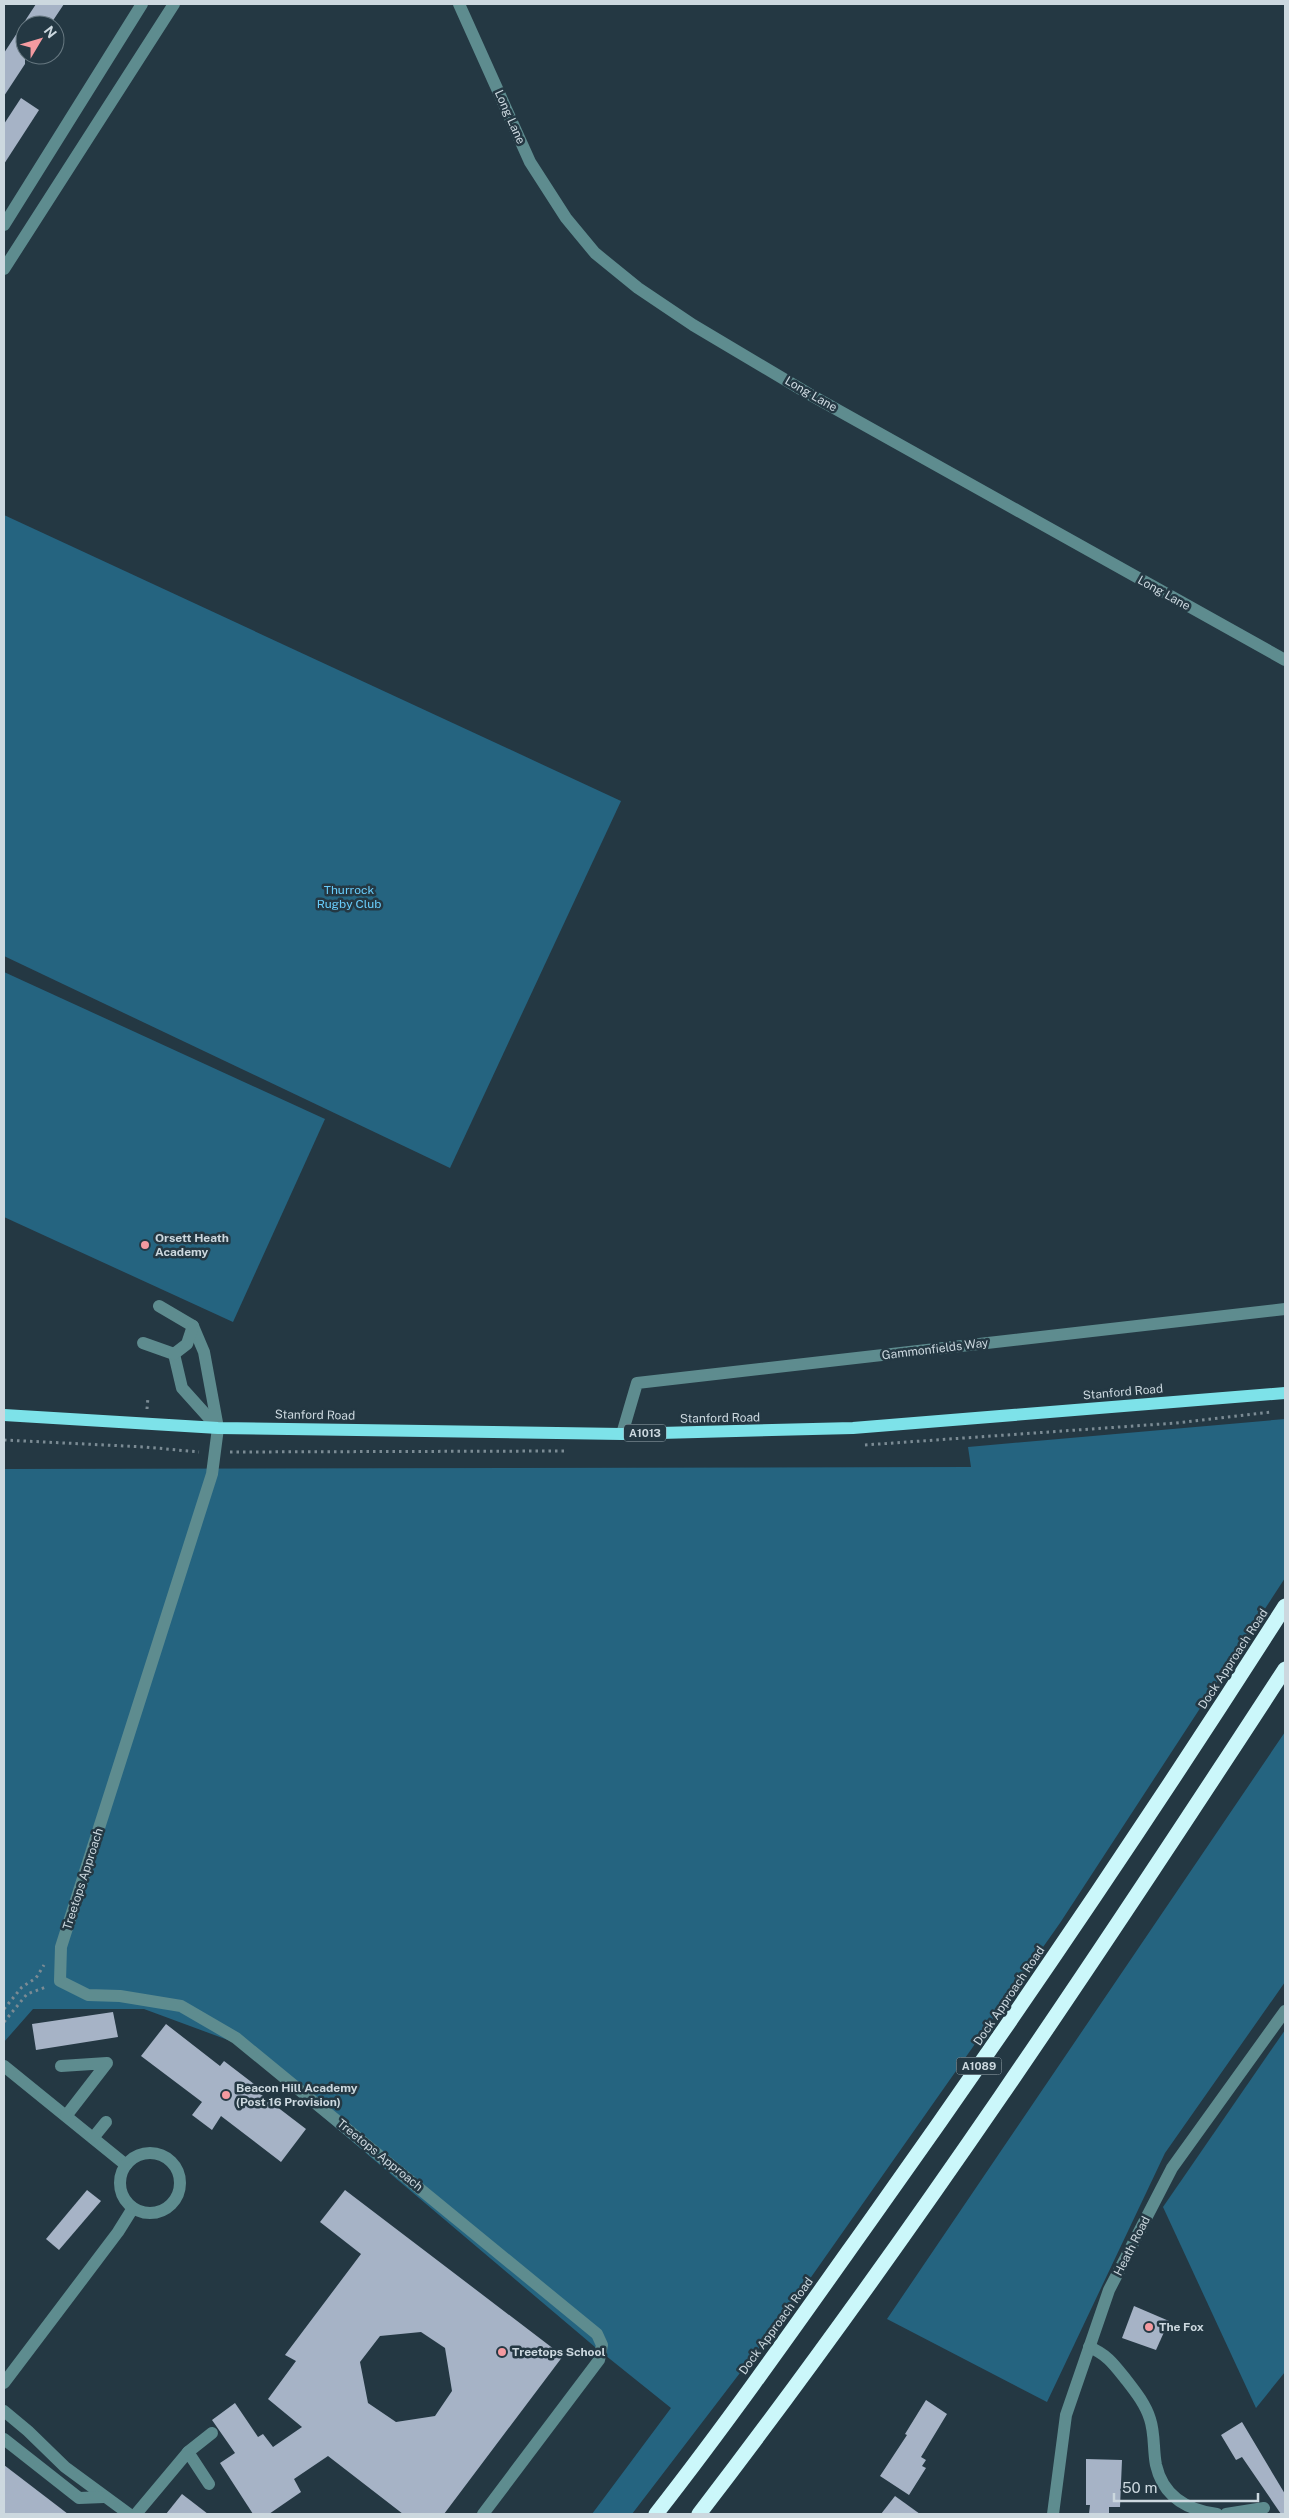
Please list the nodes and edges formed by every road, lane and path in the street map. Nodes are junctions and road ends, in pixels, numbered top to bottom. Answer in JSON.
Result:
{"nodes":[{"id":1,"x":142,"y":4,"type":"edge"},
{"id":2,"x":174,"y":4,"type":"edge"},
{"id":3,"x":459,"y":4,"type":"edge"},
{"id":4,"x":4,"y":225,"type":"edge"},
{"id":5,"x":4,"y":269,"type":"edge"},
{"id":6,"x":1285,"y":660,"type":"edge"},
{"id":7,"x":159,"y":1306,"type":"dead end"},
{"id":8,"x":1285,"y":1308,"type":"edge"},
{"id":9,"x":193,"y":1326,"type":"junction"},
{"id":10,"x":143,"y":1343,"type":"dead end"},
{"id":11,"x":174,"y":1354,"type":"junction"},
{"id":12,"x":1285,"y":1393,"type":"edge"},
{"id":13,"x":4,"y":1415,"type":"edge"},
{"id":14,"x":218,"y":1428,"type":"junction"},
{"id":15,"x":622,"y":1434,"type":"junction"},
{"id":16,"x":4,"y":1440,"type":"edge"},
{"id":17,"x":197,"y":1452,"type":"dead end"},
{"id":18,"x":1285,"y":1606,"type":"edge"},
{"id":19,"x":1285,"y":1669,"type":"edge"},
{"id":20,"x":60,"y":1981,"type":"junction"},
{"id":21,"x":1285,"y":2011,"type":"edge"},
{"id":22,"x":4,"y":2022,"type":"edge"},
{"id":23,"x":4,"y":2066,"type":"edge"},
{"id":24,"x":61,"y":2066,"type":"dead end"},
{"id":25,"x":66,"y":2116,"type":"junction"},
{"id":26,"x":106,"y":2122,"type":"dead end"},
{"id":27,"x":93,"y":2138,"type":"junction"},
{"id":28,"x":126,"y":2165,"type":"junction"},
{"id":29,"x":133,"y":2208,"type":"junction"},
{"id":30,"x":1089,"y":2347,"type":"junction"},
{"id":31,"x":4,"y":2383,"type":"edge"},
{"id":32,"x":4,"y":2411,"type":"edge"},
{"id":33,"x":212,"y":2433,"type":"dead end"},
{"id":34,"x":4,"y":2440,"type":"edge"},
{"id":35,"x":188,"y":2452,"type":"junction"},
{"id":36,"x":209,"y":2484,"type":"dead end"},
{"id":37,"x":104,"y":2497,"type":"junction"},
{"id":38,"x":1264,"y":2508,"type":"dead end"},
{"id":39,"x":130,"y":2514,"type":"edge"},
{"id":40,"x":136,"y":2514,"type":"edge"},
{"id":41,"x":483,"y":2514,"type":"edge"},
{"id":42,"x":656,"y":2514,"type":"edge"},
{"id":43,"x":699,"y":2514,"type":"edge"},
{"id":44,"x":1053,"y":2514,"type":"edge"},
{"id":45,"x":1217,"y":2514,"type":"edge"},
{"id":46,"x":1226,"y":2514,"type":"edge"}],
"edges":[{"from":1,"to":4,"type":"street"},
{"from":2,"to":5,"type":"street"},
{"from":3,"to":6,"type":"street","name":"Long Lane"},
{"from":7,"to":9,"type":"street"},
{"from":8,"to":15,"type":"street","name":"Gammonfields Way"},
{"from":9,"to":11,"type":"street"},
{"from":9,"to":14,"type":"street","name":"Treetops Approach"},
{"from":10,"to":11,"type":"street"},
{"from":11,"to":14,"type":"street"},
{"from":12,"to":15,"type":"main road","name":"Stanford Road","number":"A1013"},
{"from":13,"to":14,"type":"main road","name":"Stanford Road","number":"A1013"},
{"from":14,"to":15,"type":"main road","name":"Stanford Road","number":"A1013"},
{"from":14,"to":20,"type":"street","name":"Treetops Approach"},
{"from":16,"to":17,"type":"path"},
{"from":18,"to":42,"type":"highway","name":"Dock Approach Road","number":"A1089"},
{"from":19,"to":43,"type":"highway","number":"A1089"},
{"from":20,"to":22,"type":"path"},
{"from":20,"to":41,"type":"street","name":"Treetops Approach"},
{"from":21,"to":30,"type":"street","name":"Heath Road"},
{"from":23,"to":25,"type":"street"},
{"from":24,"to":25,"type":"street"},
{"from":25,"to":27,"type":"street"},
{"from":26,"to":27,"type":"street"},
{"from":27,"to":28,"type":"street"},
{"from":28,"to":29,"type":"street"},
{"from":28,"to":29,"type":"street"},
{"from":29,"to":31,"type":"street"},
{"from":30,"to":44,"type":"street","name":"Heath Road"},
{"from":30,"to":45,"type":"street"},
{"from":32,"to":37,"type":"street"},
{"from":33,"to":35,"type":"street"},
{"from":34,"to":37,"type":"street"},
{"from":35,"to":36,"type":"street"},
{"from":35,"to":40,"type":"street"},
{"from":37,"to":39,"type":"street"},
{"from":38,"to":46,"type":"street"}]}
